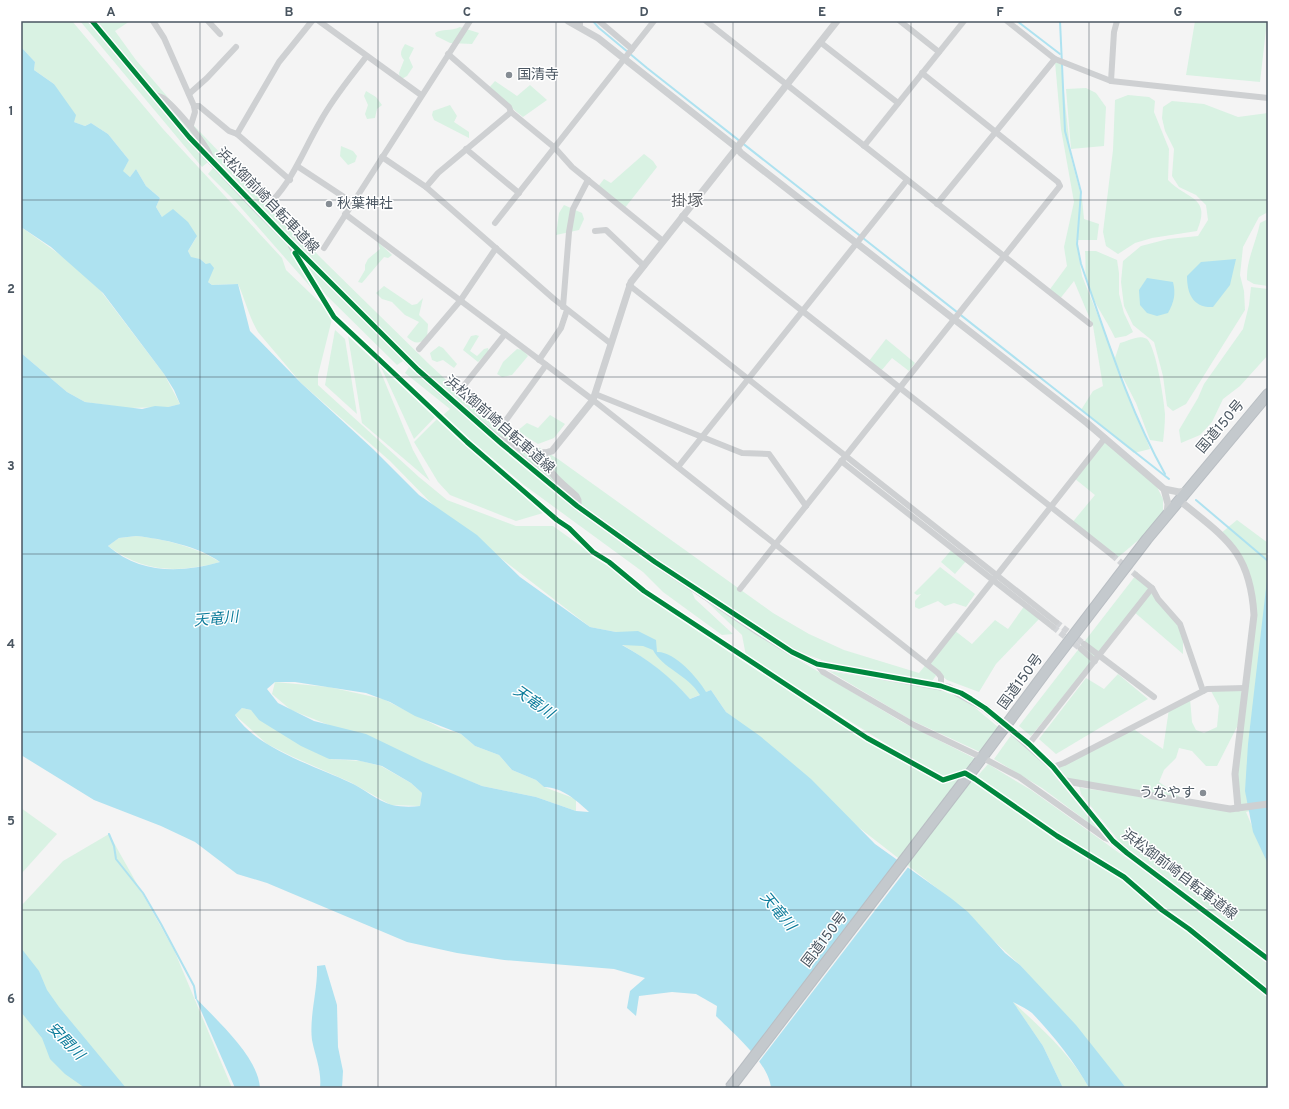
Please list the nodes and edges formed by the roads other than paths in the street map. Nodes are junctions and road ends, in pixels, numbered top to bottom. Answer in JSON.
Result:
{"nodes":[{"id":1,"x":92,"y":21,"type":"edge"},
{"id":2,"x":153,"y":21,"type":"edge"},
{"id":3,"x":208,"y":21,"type":"edge"},
{"id":4,"x":312,"y":21,"type":"edge"},
{"id":5,"x":319,"y":21,"type":"edge"},
{"id":6,"x":470,"y":21,"type":"edge"},
{"id":7,"x":568,"y":21,"type":"edge"},
{"id":8,"x":599,"y":21,"type":"edge"},
{"id":9,"x":654,"y":21,"type":"edge"},
{"id":10,"x":706,"y":21,"type":"edge"},
{"id":11,"x":837,"y":21,"type":"edge"},
{"id":12,"x":900,"y":21,"type":"edge"},
{"id":13,"x":964,"y":21,"type":"edge"},
{"id":14,"x":1007,"y":21,"type":"edge"},
{"id":15,"x":1117,"y":21,"type":"edge"},
{"id":16,"x":580,"y":24,"type":"edge"},
{"id":17,"x":220,"y":34,"type":"dead end"},
{"id":18,"x":820,"y":42,"type":"junction"},
{"id":19,"x":236,"y":47,"type":"dead end"},
{"id":20,"x":632,"y":49,"type":"junction"},
{"id":21,"x":939,"y":52,"type":"junction"},
{"id":22,"x":448,"y":54,"type":"junction"},
{"id":23,"x":366,"y":57,"type":"junction"},
{"id":24,"x":624,"y":58,"type":"junction"},
{"id":25,"x":1055,"y":59,"type":"junction"},
{"id":26,"x":922,"y":73,"type":"junction"},
{"id":27,"x":1111,"y":80,"type":"junction"},
{"id":28,"x":787,"y":85,"type":"junction"},
{"id":29,"x":189,"y":94,"type":"junction"},
{"id":30,"x":154,"y":95,"type":"junction"},
{"id":31,"x":421,"y":95,"type":"junction"},
{"id":32,"x":1268,"y":98,"type":"edge"},
{"id":33,"x":898,"y":103,"type":"junction"},
{"id":34,"x":194,"y":106,"type":"junction"},
{"id":35,"x":511,"y":112,"type":"junction"},
{"id":36,"x":191,"y":125,"type":"junction"},
{"id":37,"x":995,"y":132,"type":"junction"},
{"id":38,"x":237,"y":134,"type":"junction"},
{"id":39,"x":864,"y":146,"type":"junction"},
{"id":40,"x":736,"y":147,"type":"junction"},
{"id":41,"x":555,"y":148,"type":"junction"},
{"id":42,"x":466,"y":149,"type":"junction"},
{"id":43,"x":382,"y":157,"type":"junction"},
{"id":44,"x":212,"y":161,"type":"junction"},
{"id":45,"x":297,"y":166,"type":"junction"},
{"id":46,"x":290,"y":180,"type":"junction"},
{"id":47,"x":588,"y":180,"type":"junction"},
{"id":48,"x":907,"y":180,"type":"junction"},
{"id":49,"x":426,"y":187,"type":"junction"},
{"id":50,"x":519,"y":193,"type":"junction"},
{"id":51,"x":272,"y":201,"type":"dead end"},
{"id":52,"x":353,"y":203,"type":"junction"},
{"id":53,"x":937,"y":204,"type":"junction"},
{"id":54,"x":345,"y":214,"type":"junction"},
{"id":55,"x":682,"y":216,"type":"junction"},
{"id":56,"x":495,"y":223,"type":"dead end"},
{"id":57,"x":595,"y":231,"type":"dead end"},
{"id":58,"x":287,"y":239,"type":"junction"},
{"id":59,"x":663,"y":241,"type":"junction"},
{"id":60,"x":858,"y":243,"type":"junction"},
{"id":61,"x":324,"y":248,"type":"dead end"},
{"id":62,"x":496,"y":248,"type":"junction"},
{"id":63,"x":1004,"y":256,"type":"junction"},
{"id":64,"x":644,"y":266,"type":"junction"},
{"id":65,"x":629,"y":285,"type":"junction"},
{"id":66,"x":460,"y":301,"type":"junction"},
{"id":67,"x":565,"y":308,"type":"junction"},
{"id":68,"x":803,"y":311,"type":"junction"},
{"id":69,"x":953,"y":318,"type":"junction"},
{"id":70,"x":1090,"y":324,"type":"dead end"},
{"id":71,"x":505,"y":334,"type":"junction"},
{"id":72,"x":610,"y":343,"type":"junction"},
{"id":73,"x":419,"y":349,"type":"dead end"},
{"id":74,"x":539,"y":360,"type":"junction"},
{"id":75,"x":546,"y":365,"type":"junction"},
{"id":76,"x":749,"y":379,"type":"junction"},
{"id":77,"x":462,"y":388,"type":"dead end"},
{"id":78,"x":898,"y":388,"type":"junction"},
{"id":79,"x":1268,"y":394,"type":"edge"},
{"id":80,"x":594,"y":397,"type":"junction"},
{"id":81,"x":504,"y":423,"type":"dead end"},
{"id":82,"x":493,"y":436,"type":"junction"},
{"id":83,"x":702,"y":438,"type":"junction"},
{"id":84,"x":1105,"y":438,"type":"junction"},
{"id":85,"x":544,"y":453,"type":"junction"},
{"id":86,"x":846,"y":455,"type":"junction"},
{"id":87,"x":841,"y":461,"type":"junction"},
{"id":88,"x":678,"y":467,"type":"junction"},
{"id":89,"x":1164,"y":489,"type":"junction"},
{"id":90,"x":1186,"y":491,"type":"junction"},
{"id":91,"x":1179,"y":500,"type":"junction"},
{"id":92,"x":806,"y":506,"type":"junction"},
{"id":93,"x":578,"y":507,"type":"junction"},
{"id":94,"x":1050,"y":508,"type":"junction"},
{"id":95,"x":1167,"y":515,"type":"junction"},
{"id":96,"x":776,"y":544,"type":"junction"},
{"id":97,"x":1112,"y":555,"type":"tunnel mouth"},
{"id":98,"x":1136,"y":574,"type":"tunnel mouth"},
{"id":99,"x":997,"y":575,"type":"junction"},
{"id":100,"x":993,"y":581,"type":"junction"},
{"id":101,"x":1152,"y":588,"type":"junction"},
{"id":102,"x":740,"y":589,"type":"dead end"},
{"id":103,"x":1099,"y":655,"type":"junction"},
{"id":104,"x":1095,"y":661,"type":"junction"},
{"id":105,"x":817,"y":664,"type":"junction"},
{"id":106,"x":927,"y":664,"type":"junction"},
{"id":107,"x":941,"y":686,"type":"junction"},
{"id":108,"x":1245,"y":688,"type":"junction"},
{"id":109,"x":1203,"y":691,"type":"junction"},
{"id":110,"x":1154,"y":697,"type":"dead end"},
{"id":111,"x":985,"y":708,"type":"tunnel mouth"},
{"id":112,"x":1017,"y":735,"type":"tunnel mouth"},
{"id":113,"x":1029,"y":744,"type":"junction"},
{"id":114,"x":983,"y":758,"type":"junction"},
{"id":115,"x":1054,"y":767,"type":"junction"},
{"id":116,"x":1066,"y":781,"type":"junction"},
{"id":117,"x":1268,"y":804,"type":"edge"},
{"id":118,"x":1238,"y":808,"type":"junction"},
{"id":119,"x":1113,"y":841,"type":"junction"},
{"id":120,"x":1268,"y":959,"type":"edge"},
{"id":121,"x":1268,"y":993,"type":"edge"},
{"id":122,"x":730,"y":1088,"type":"edge"}],
"edges":[{"from":1,"to":30,"type":"main road","name":"浜松御前崎自転車道線"},
{"from":2,"to":29,"type":"street"},
{"from":3,"to":17,"type":"street"},
{"from":4,"to":38,"type":"street"},
{"from":5,"to":23,"type":"street"},
{"from":6,"to":22,"type":"street"},
{"from":7,"to":16,"type":"street"},
{"from":8,"to":20,"type":"street"},
{"from":9,"to":20,"type":"street"},
{"from":10,"to":28,"type":"street"},
{"from":11,"to":18,"type":"street"},
{"from":12,"to":21,"type":"street"},
{"from":13,"to":21,"type":"street"},
{"from":14,"to":25,"type":"street"},
{"from":15,"to":27,"type":"street"},
{"from":16,"to":24,"type":"street"},
{"from":18,"to":28,"type":"street"},
{"from":18,"to":33,"type":"street"},
{"from":19,"to":29,"type":"street"},
{"from":20,"to":24,"type":"street"},
{"from":21,"to":26,"type":"street"},
{"from":22,"to":31,"type":"street"},
{"from":22,"to":35,"type":"street"},
{"from":23,"to":31,"type":"street"},
{"from":23,"to":45,"type":"street"},
{"from":24,"to":40,"type":"street"},
{"from":24,"to":41,"type":"street"},
{"from":25,"to":27,"type":"street"},
{"from":25,"to":37,"type":"street"},
{"from":26,"to":33,"type":"street"},
{"from":26,"to":37,"type":"street"},
{"from":27,"to":32,"type":"street"},
{"from":28,"to":39,"type":"street"},
{"from":28,"to":40,"type":"street"},
{"from":29,"to":34,"type":"street"},
{"from":30,"to":36,"type":"street"},
{"from":30,"to":44,"type":"main road","name":"浜松御前崎自転車道線"},
{"from":31,"to":43,"type":"street"},
{"from":33,"to":39,"type":"street"},
{"from":34,"to":36,"type":"street"},
{"from":34,"to":38,"type":"street"},
{"from":35,"to":41,"type":"street"},
{"from":35,"to":42,"type":"street"},
{"from":36,"to":44,"type":"street"},
{"from":37,"to":53,"type":"street"},
{"from":37,"to":63,"type":"street"},
{"from":38,"to":46,"type":"street"},
{"from":39,"to":48,"type":"street"},
{"from":40,"to":55,"type":"street"},
{"from":40,"to":60,"type":"street"},
{"from":41,"to":47,"type":"street"},
{"from":41,"to":50,"type":"street"},
{"from":42,"to":49,"type":"street"},
{"from":42,"to":50,"type":"street"},
{"from":43,"to":49,"type":"street"},
{"from":43,"to":52,"type":"street"},
{"from":44,"to":58,"type":"main road","name":"浜松御前崎自転車道線"},
{"from":45,"to":46,"type":"street"},
{"from":45,"to":52,"type":"street"},
{"from":46,"to":51,"type":"street"},
{"from":47,"to":59,"type":"street"},
{"from":47,"to":67,"type":"street"},
{"from":48,"to":53,"type":"street"},
{"from":48,"to":60,"type":"street"},
{"from":49,"to":62,"type":"street"},
{"from":50,"to":56,"type":"street"},
{"from":52,"to":54,"type":"street"},
{"from":53,"to":63,"type":"street"},
{"from":54,"to":61,"type":"street"},
{"from":54,"to":66,"type":"street"},
{"from":55,"to":59,"type":"street"},
{"from":55,"to":68,"type":"street"},
{"from":57,"to":64,"type":"street"},
{"from":58,"to":82,"type":"main road","name":"浜松御前崎自転車道線"},
{"from":58,"to":121,"type":"street"},
{"from":59,"to":64,"type":"street"},
{"from":60,"to":68,"type":"street"},
{"from":60,"to":69,"type":"street"},
{"from":62,"to":66,"type":"street"},
{"from":62,"to":67,"type":"street"},
{"from":63,"to":69,"type":"street"},
{"from":63,"to":70,"type":"street"},
{"from":64,"to":65,"type":"street"},
{"from":65,"to":72,"type":"street"},
{"from":65,"to":76,"type":"street"},
{"from":66,"to":71,"type":"street"},
{"from":66,"to":73,"type":"street"},
{"from":67,"to":72,"type":"street"},
{"from":67,"to":74,"type":"street"},
{"from":68,"to":76,"type":"street"},
{"from":68,"to":78,"type":"street"},
{"from":69,"to":78,"type":"street"},
{"from":69,"to":84,"type":"street"},
{"from":71,"to":74,"type":"street"},
{"from":71,"to":77,"type":"street"},
{"from":72,"to":80,"type":"street"},
{"from":74,"to":75,"type":"street"},
{"from":75,"to":80,"type":"street"},
{"from":75,"to":81,"type":"street"},
{"from":76,"to":83,"type":"street"},
{"from":76,"to":86,"type":"street"},
{"from":78,"to":86,"type":"street"},
{"from":78,"to":94,"type":"street"},
{"from":79,"to":90,"type":"highway","name":"国道150号"},
{"from":80,"to":83,"type":"street"},
{"from":80,"to":85,"type":"street"},
{"from":80,"to":88,"type":"street"},
{"from":82,"to":85,"type":"street"},
{"from":82,"to":93,"type":"main road","name":"浜松御前崎自転車道線"},
{"from":83,"to":88,"type":"street"},
{"from":83,"to":92,"type":"street"},
{"from":84,"to":89,"type":"street"},
{"from":84,"to":94,"type":"street"},
{"from":85,"to":93,"type":"street"},
{"from":86,"to":87,"type":"street"},
{"from":86,"to":99,"type":"street"},
{"from":87,"to":92,"type":"street"},
{"from":87,"to":100,"type":"street"},
{"from":88,"to":96,"type":"street"},
{"from":89,"to":90,"type":"street"},
{"from":89,"to":95,"type":"street"},
{"from":90,"to":91,"type":"highway","name":"国道150号"},
{"from":91,"to":95,"type":"highway","name":"国道150号"},
{"from":91,"to":108,"type":"street"},
{"from":92,"to":96,"type":"street"},
{"from":93,"to":105,"type":"main road","name":"浜松御前崎自転車道線"},
{"from":94,"to":97,"type":"street"},
{"from":94,"to":99,"type":"street"},
{"from":95,"to":114,"type":"highway","name":"国道150号"},
{"from":96,"to":102,"type":"street"},
{"from":96,"to":106,"type":"street"},
{"from":98,"to":101,"type":"street"},
{"from":99,"to":100,"type":"street"},
{"from":99,"to":100,"type":"street"},
{"from":100,"to":106,"type":"street"},
{"from":101,"to":103,"type":"street"},
{"from":101,"to":109,"type":"street"},
{"from":103,"to":104,"type":"street"},
{"from":103,"to":104,"type":"street"},
{"from":103,"to":110,"type":"street"},
{"from":104,"to":113,"type":"street"},
{"from":105,"to":107,"type":"main road","name":"浜松御前崎自転車道線"},
{"from":105,"to":114,"type":"street"},
{"from":106,"to":107,"type":"street"},
{"from":107,"to":111,"type":"main road","name":"浜松御前崎自転車道線"},
{"from":108,"to":109,"type":"street"},
{"from":108,"to":118,"type":"street"},
{"from":109,"to":115,"type":"street"},
{"from":112,"to":113,"type":"main road","name":"浜松御前崎自転車道線"},
{"from":113,"to":115,"type":"main road","name":"浜松御前崎自転車道線"},
{"from":114,"to":119,"type":"street"},
{"from":114,"to":122,"type":"highway","name":"国道150号","bridge":true},
{"from":115,"to":116,"type":"main road","name":"浜松御前崎自転車道線"},
{"from":116,"to":118,"type":"street"},
{"from":116,"to":119,"type":"main road","name":"浜松御前崎自転車道線"},
{"from":117,"to":118,"type":"street"},
{"from":119,"to":120,"type":"main road","name":"浜松御前崎自転車道線"}]}
